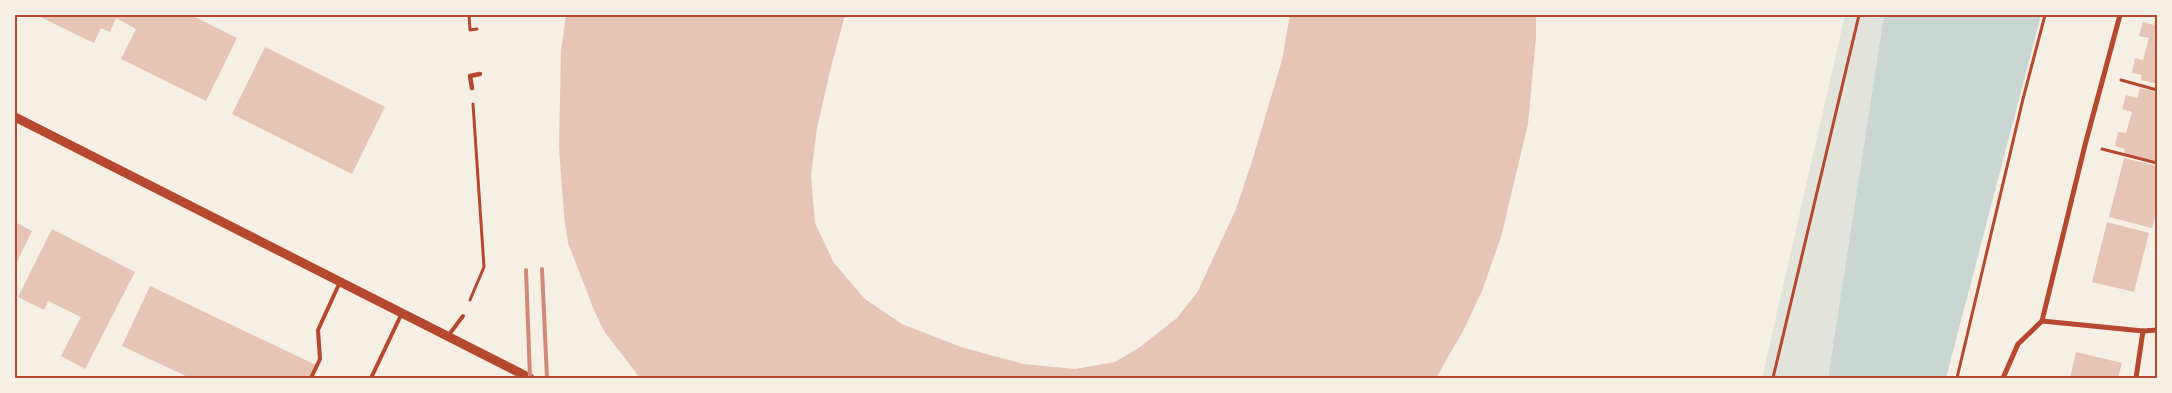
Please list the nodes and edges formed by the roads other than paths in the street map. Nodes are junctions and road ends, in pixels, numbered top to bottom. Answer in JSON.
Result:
{"nodes":[{"id":1,"x":2120,"y":15,"type":"edge"},
{"id":2,"x":480,"y":74,"type":"dead end"},
{"id":3,"x":472,"y":88,"type":"road end"},
{"id":4,"x":15,"y":117,"type":"edge"},
{"id":5,"x":340,"y":282,"type":"junction"},
{"id":6,"x":402,"y":313,"type":"junction"},
{"id":7,"x":462,"y":316,"type":"road end"},
{"id":8,"x":2042,"y":321,"type":"junction"},
{"id":9,"x":2157,"y":330,"type":"edge"},
{"id":10,"x":2143,"y":331,"type":"junction"},
{"id":11,"x":448,"y":336,"type":"junction"},
{"id":12,"x":311,"y":378,"type":"edge"},
{"id":13,"x":371,"y":378,"type":"edge"},
{"id":14,"x":530,"y":378,"type":"edge"},
{"id":15,"x":2003,"y":378,"type":"edge"},
{"id":16,"x":2136,"y":378,"type":"edge"}],
"edges":[{"from":1,"to":8,"type":"street"},
{"from":2,"to":3,"type":"street"},
{"from":4,"to":5,"type":"street"},
{"from":5,"to":6,"type":"street"},
{"from":5,"to":12,"type":"lane"},
{"from":6,"to":11,"type":"street"},
{"from":6,"to":13,"type":"lane"},
{"from":7,"to":11,"type":"lane"},
{"from":8,"to":10,"type":"street"},
{"from":8,"to":15,"type":"street"},
{"from":9,"to":10,"type":"street"},
{"from":10,"to":16,"type":"street"},
{"from":11,"to":14,"type":"street"}]}
